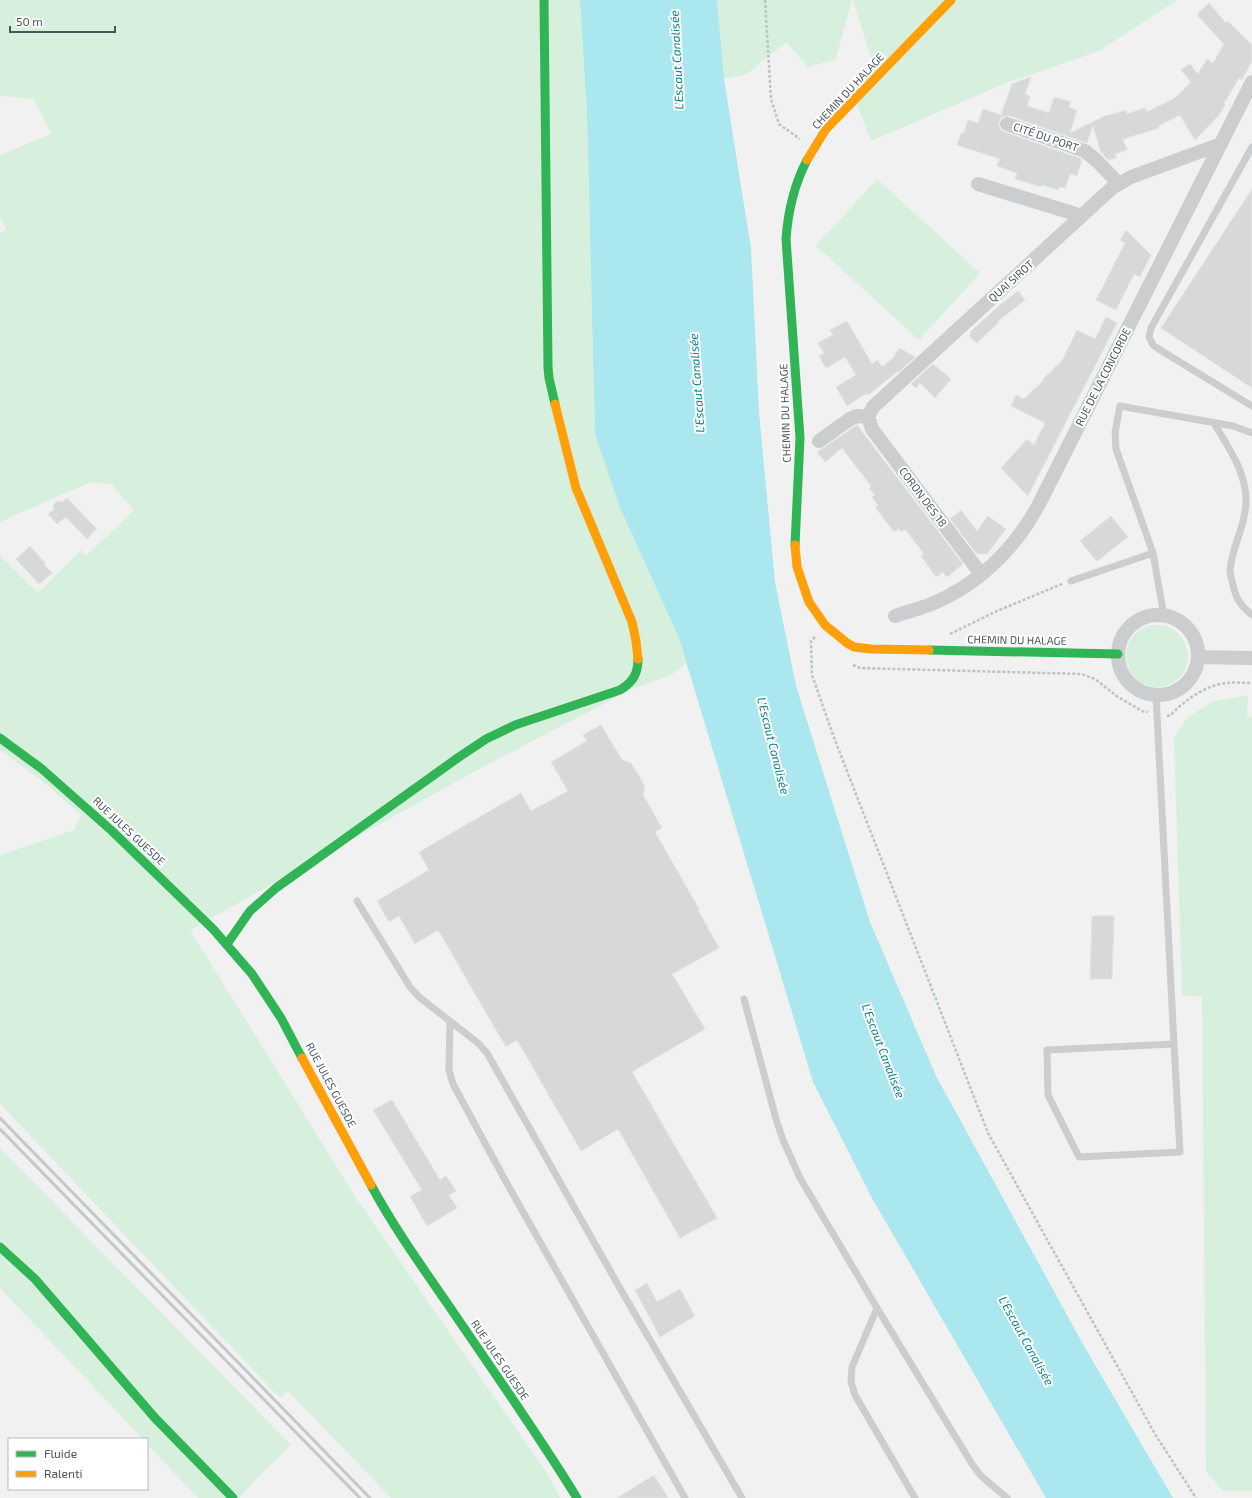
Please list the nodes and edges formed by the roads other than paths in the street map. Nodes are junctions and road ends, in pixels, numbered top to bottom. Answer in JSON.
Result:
{"nodes":[{"id":1,"x":544,"y":0,"type":"edge"},
{"id":2,"x":951,"y":0,"type":"edge"},
{"id":3,"x":1252,"y":82,"type":"edge"},
{"id":4,"x":1007,"y":124,"type":"dead end"},
{"id":5,"x":1221,"y":144,"type":"junction"},
{"id":6,"x":1252,"y":147,"type":"edge"},
{"id":7,"x":978,"y":184,"type":"dead end"},
{"id":8,"x":1119,"y":184,"type":"junction"},
{"id":9,"x":1082,"y":216,"type":"junction"},
{"id":10,"x":1252,"y":406,"type":"edge"},
{"id":11,"x":868,"y":417,"type":"junction"},
{"id":12,"x":1214,"y":423,"type":"junction"},
{"id":13,"x":1252,"y":433,"type":"edge"},
{"id":14,"x":819,"y":441,"type":"dead end"},
{"id":15,"x":1153,"y":552,"type":"junction"},
{"id":16,"x":981,"y":574,"type":"junction"},
{"id":17,"x":1071,"y":580,"type":"road end"},
{"id":18,"x":1252,"y":615,"type":"edge"},
{"id":19,"x":894,"y":616,"type":"dead end"},
{"id":20,"x":1164,"y":616,"type":"junction"},
{"id":21,"x":1118,"y":654,"type":"junction"},
{"id":22,"x":1198,"y":657,"type":"junction"},
{"id":23,"x":1252,"y":658,"type":"edge"},
{"id":24,"x":1156,"y":695,"type":"junction"},
{"id":25,"x":0,"y":738,"type":"edge"},
{"id":26,"x":357,"y":901,"type":"dead end"},
{"id":27,"x":227,"y":944,"type":"junction"},
{"id":28,"x":744,"y":999,"type":"dead end"},
{"id":29,"x":450,"y":1021,"type":"junction"},
{"id":30,"x":1174,"y":1044,"type":"junction"},
{"id":31,"x":0,"y":1247,"type":"edge"},
{"id":32,"x":877,"y":1308,"type":"junction"},
{"id":33,"x":233,"y":1498,"type":"edge"},
{"id":34,"x":577,"y":1498,"type":"edge"},
{"id":35,"x":685,"y":1498,"type":"edge"},
{"id":36,"x":742,"y":1498,"type":"edge"},
{"id":37,"x":915,"y":1498,"type":"edge"},
{"id":38,"x":1007,"y":1498,"type":"edge"}],
"edges":[{"from":1,"to":27,"type":"street"},
{"from":2,"to":21,"type":"street","name":"CHEMIN DU HALAGE"},
{"from":3,"to":5,"type":"street","name":"RUE DE LA CONCORDE"},
{"from":4,"to":8,"type":"street","name":"CITÉ DU PORT"},
{"from":5,"to":8,"type":"street","name":"QUAI SIROT"},
{"from":5,"to":16,"type":"street","name":"RUE DE LA CONCORDE"},
{"from":6,"to":10,"type":"lane"},
{"from":7,"to":9,"type":"street"},
{"from":8,"to":9,"type":"street","name":"QUAI SIROT"},
{"from":9,"to":11,"type":"street","name":"QUAI SIROT"},
{"from":11,"to":14,"type":"street"},
{"from":11,"to":16,"type":"street","name":"CORON DES 18"},
{"from":12,"to":13,"type":"lane"},
{"from":12,"to":15,"type":"lane"},
{"from":12,"to":18,"type":"lane"},
{"from":15,"to":17,"type":"lane"},
{"from":15,"to":20,"type":"lane"},
{"from":16,"to":19,"type":"street","name":"RUE DE LA CONCORDE"},
{"from":20,"to":21,"type":"street"},
{"from":20,"to":22,"type":"street"},
{"from":21,"to":24,"type":"street"},
{"from":22,"to":23,"type":"street"},
{"from":22,"to":24,"type":"street"},
{"from":24,"to":30,"type":"lane"},
{"from":25,"to":27,"type":"street","name":"RUE JULES GUESDE"},
{"from":26,"to":29,"type":"lane"},
{"from":27,"to":34,"type":"street","name":"RUE JULES GUESDE"},
{"from":28,"to":32,"type":"lane"},
{"from":29,"to":35,"type":"lane"},
{"from":29,"to":36,"type":"lane"},
{"from":30,"to":30,"type":"lane"},
{"from":31,"to":33,"type":"street"},
{"from":32,"to":37,"type":"lane"},
{"from":32,"to":38,"type":"lane"}]}
